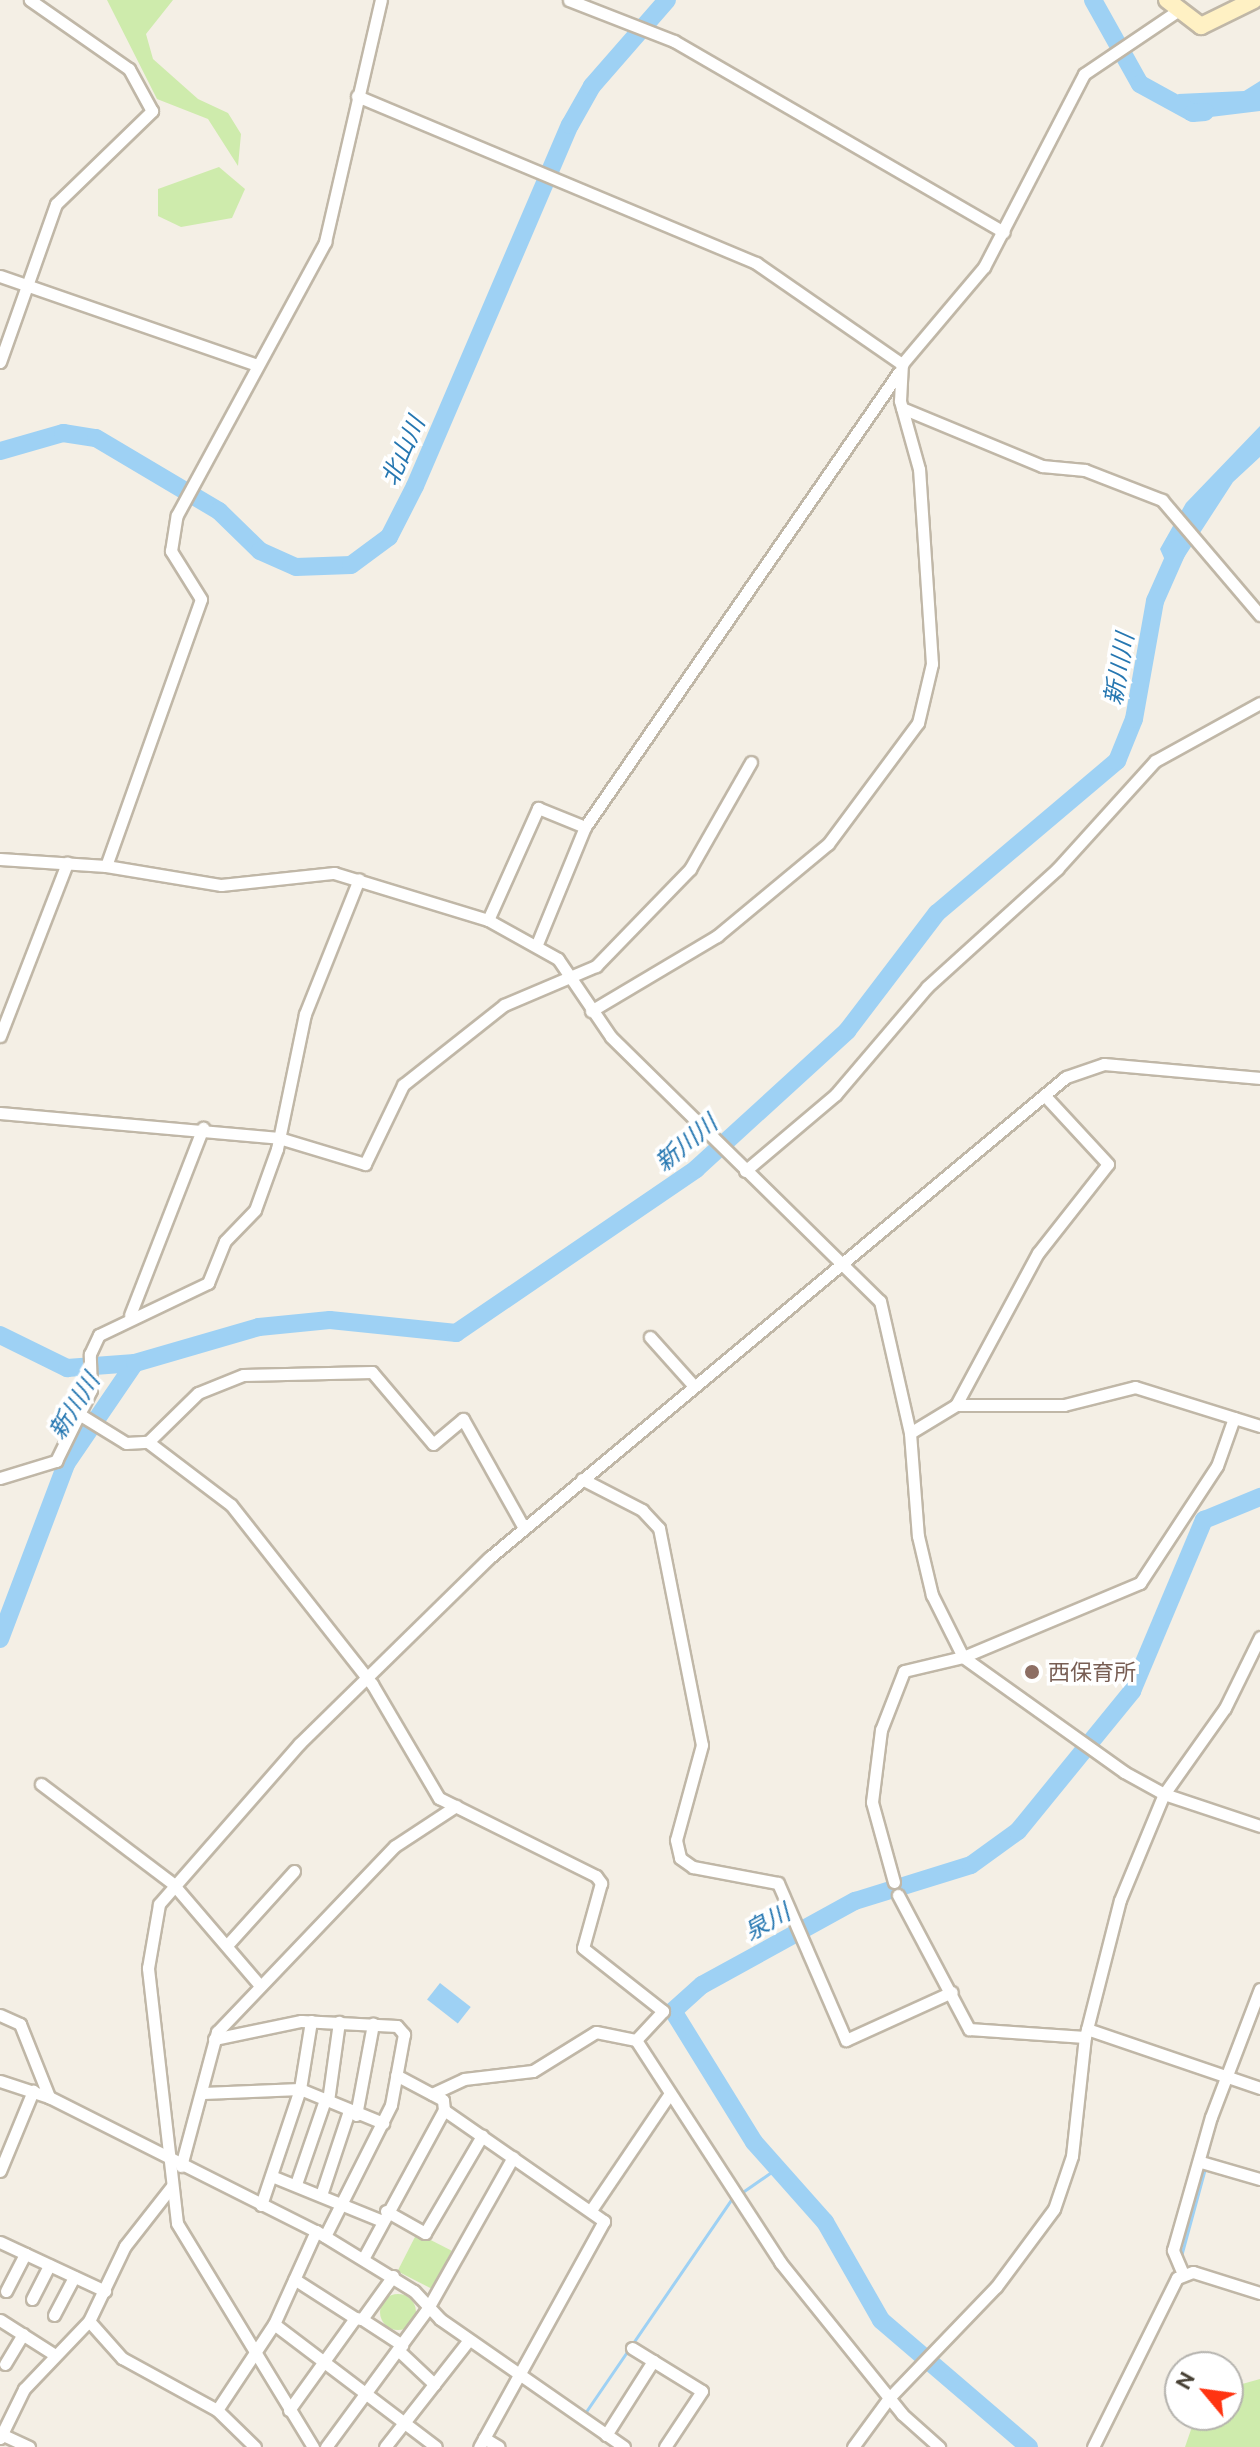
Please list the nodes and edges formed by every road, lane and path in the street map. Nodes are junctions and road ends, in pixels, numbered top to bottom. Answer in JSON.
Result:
{"nodes":[{"id":1,"x":30,"y":0,"type":"edge"},
{"id":2,"x":381,"y":0,"type":"edge"},
{"id":3,"x":569,"y":0,"type":"edge"},
{"id":4,"x":1254,"y":0,"type":"edge"},
{"id":5,"x":600,"y":5,"type":"edge"},
{"id":6,"x":1171,"y":6,"type":"edge"},
{"id":7,"x":357,"y":96,"type":"junction"},
{"id":8,"x":1004,"y":232,"type":"junction"},
{"id":9,"x":0,"y":276,"type":"edge"},
{"id":10,"x":28,"y":285,"type":"junction"},
{"id":11,"x":0,"y":362,"type":"edge"},
{"id":12,"x":254,"y":364,"type":"junction"},
{"id":13,"x":901,"y":367,"type":"junction"},
{"id":14,"x":902,"y":408,"type":"junction"},
{"id":15,"x":1260,"y":615,"type":"edge"},
{"id":16,"x":1260,"y":703,"type":"edge"},
{"id":17,"x":751,"y":762,"type":"dead end"},
{"id":18,"x":585,"y":827,"type":"junction"},
{"id":19,"x":0,"y":859,"type":"edge"},
{"id":20,"x":67,"y":863,"type":"junction"},
{"id":21,"x":106,"y":866,"type":"junction"},
{"id":22,"x":359,"y":879,"type":"junction"},
{"id":23,"x":488,"y":920,"type":"junction"},
{"id":24,"x":537,"y":944,"type":"junction"},
{"id":25,"x":572,"y":977,"type":"junction"},
{"id":26,"x":591,"y":1011,"type":"junction"},
{"id":27,"x":0,"y":1036,"type":"edge"},
{"id":28,"x":1260,"y":1078,"type":"edge"},
{"id":29,"x":1044,"y":1095,"type":"junction"},
{"id":30,"x":0,"y":1113,"type":"edge"},
{"id":31,"x":203,"y":1128,"type":"junction"},
{"id":32,"x":279,"y":1138,"type":"junction"},
{"id":33,"x":741,"y":1167,"type":"junction"},
{"id":34,"x":844,"y":1261,"type":"junction"},
{"id":35,"x":130,"y":1315,"type":"junction"},
{"id":36,"x":650,"y":1337,"type":"dead end"},
{"id":37,"x":693,"y":1385,"type":"junction"},
{"id":38,"x":956,"y":1405,"type":"junction"},
{"id":39,"x":82,"y":1415,"type":"junction"},
{"id":40,"x":1234,"y":1418,"type":"junction"},
{"id":41,"x":1260,"y":1426,"type":"edge"},
{"id":42,"x":910,"y":1433,"type":"junction"},
{"id":43,"x":148,"y":1442,"type":"junction"},
{"id":44,"x":0,"y":1478,"type":"edge"},
{"id":45,"x":582,"y":1479,"type":"junction"},
{"id":46,"x":524,"y":1528,"type":"junction"},
{"id":47,"x":1260,"y":1637,"type":"edge"},
{"id":48,"x":963,"y":1657,"type":"junction"},
{"id":49,"x":365,"y":1675,"type":"junction"},
{"id":50,"x":41,"y":1784,"type":"dead end"},
{"id":51,"x":1164,"y":1794,"type":"junction"},
{"id":52,"x":456,"y":1806,"type":"junction"},
{"id":53,"x":1260,"y":1826,"type":"edge"},
{"id":54,"x":294,"y":1871,"type":"dead end"},
{"id":55,"x":894,"y":1882,"type":"dead end"},
{"id":56,"x":173,"y":1884,"type":"junction"},
{"id":57,"x":898,"y":1895,"type":"dead end"},
{"id":58,"x":229,"y":1943,"type":"junction"},
{"id":59,"x":258,"y":1983,"type":"junction"},
{"id":60,"x":1260,"y":1989,"type":"edge"},
{"id":61,"x":952,"y":1992,"type":"junction"},
{"id":62,"x":0,"y":2015,"type":"edge"},
{"id":63,"x":311,"y":2021,"type":"junction"},
{"id":64,"x":339,"y":2022,"type":"junction"},
{"id":65,"x":373,"y":2024,"type":"junction"},
{"id":66,"x":1086,"y":2033,"type":"junction"},
{"id":67,"x":214,"y":2039,"type":"junction"},
{"id":68,"x":636,"y":2040,"type":"junction"},
{"id":69,"x":396,"y":2075,"type":"junction"},
{"id":70,"x":1230,"y":2077,"type":"junction"},
{"id":71,"x":0,"y":2081,"type":"edge"},
{"id":72,"x":1260,"y":2088,"type":"edge"},
{"id":73,"x":300,"y":2089,"type":"junction"},
{"id":74,"x":33,"y":2091,"type":"junction"},
{"id":75,"x":203,"y":2093,"type":"junction"},
{"id":76,"x":432,"y":2094,"type":"junction"},
{"id":77,"x":669,"y":2095,"type":"junction"},
{"id":78,"x":49,"y":2097,"type":"junction"},
{"id":79,"x":326,"y":2100,"type":"junction"},
{"id":80,"x":444,"y":2110,"type":"junction"},
{"id":81,"x":352,"y":2113,"type":"junction"},
{"id":82,"x":383,"y":2123,"type":"junction"},
{"id":83,"x":482,"y":2136,"type":"junction"},
{"id":84,"x":513,"y":2157,"type":"junction"},
{"id":85,"x":1206,"y":2163,"type":"junction"},
{"id":86,"x":175,"y":2164,"type":"junction"},
{"id":87,"x":0,"y":2171,"type":"edge"},
{"id":88,"x":274,"y":2177,"type":"junction"},
{"id":89,"x":1260,"y":2179,"type":"edge"},
{"id":90,"x":296,"y":2184,"type":"junction"},
{"id":91,"x":172,"y":2186,"type":"junction"},
{"id":92,"x":322,"y":2192,"type":"junction"},
{"id":93,"x":341,"y":2199,"type":"junction"},
{"id":94,"x":261,"y":2205,"type":"junction"},
{"id":95,"x":591,"y":2210,"type":"junction"},
{"id":96,"x":383,"y":2215,"type":"junction"},
{"id":97,"x":320,"y":2234,"type":"junction"},
{"id":98,"x":0,"y":2242,"type":"edge"},
{"id":99,"x":25,"y":2254,"type":"junction"},
{"id":100,"x":363,"y":2259,"type":"junction"},
{"id":101,"x":49,"y":2265,"type":"junction"},
{"id":102,"x":1186,"y":2273,"type":"junction"},
{"id":103,"x":393,"y":2276,"type":"junction"},
{"id":104,"x":74,"y":2277,"type":"junction"},
{"id":105,"x":294,"y":2279,"type":"junction"},
{"id":106,"x":6,"y":2291,"type":"dead end"},
{"id":107,"x":105,"y":2291,"type":"junction"},
{"id":108,"x":1260,"y":2293,"type":"edge"},
{"id":109,"x":32,"y":2299,"type":"dead end"},
{"id":110,"x":428,"y":2308,"type":"junction"},
{"id":111,"x":54,"y":2315,"type":"dead end"},
{"id":112,"x":359,"y":2318,"type":"junction"},
{"id":113,"x":0,"y":2320,"type":"edge"},
{"id":114,"x":89,"y":2321,"type":"junction"},
{"id":115,"x":274,"y":2324,"type":"junction"},
{"id":116,"x":23,"y":2334,"type":"junction"},
{"id":117,"x":469,"y":2340,"type":"junction"},
{"id":118,"x":400,"y":2348,"type":"junction"},
{"id":119,"x":632,"y":2348,"type":"dead end"},
{"id":120,"x":256,"y":2352,"type":"junction"},
{"id":121,"x":55,"y":2355,"type":"junction"},
{"id":122,"x":653,"y":2361,"type":"junction"},
{"id":123,"x":325,"y":2362,"type":"junction"},
{"id":124,"x":5,"y":2364,"type":"dead end"},
{"id":125,"x":515,"y":2374,"type":"junction"},
{"id":126,"x":434,"y":2384,"type":"junction"},
{"id":127,"x":367,"y":2394,"type":"junction"},
{"id":128,"x":889,"y":2398,"type":"junction"},
{"id":129,"x":217,"y":2410,"type":"junction"},
{"id":130,"x":289,"y":2410,"type":"junction"},
{"id":131,"x":403,"y":2422,"type":"junction"},
{"id":132,"x":606,"y":2435,"type":"junction"},
{"id":133,"x":1,"y":2436,"type":"edge"},
{"id":134,"x":482,"y":2442,"type":"edge"},
{"id":135,"x":29,"y":2447,"type":"edge"},
{"id":136,"x":255,"y":2447,"type":"edge"},
{"id":137,"x":313,"y":2447,"type":"edge"},
{"id":138,"x":326,"y":2447,"type":"edge"},
{"id":139,"x":385,"y":2447,"type":"edge"},
{"id":140,"x":436,"y":2447,"type":"edge"},
{"id":141,"x":499,"y":2447,"type":"edge"},
{"id":142,"x":624,"y":2447,"type":"edge"},
{"id":143,"x":665,"y":2447,"type":"edge"},
{"id":144,"x":853,"y":2447,"type":"edge"},
{"id":145,"x":939,"y":2447,"type":"edge"},
{"id":146,"x":1093,"y":2447,"type":"edge"}],
"edges":[{"from":1,"to":10,"type":"street"},
{"from":2,"to":7,"type":"street"},
{"from":3,"to":5,"type":"street"},
{"from":4,"to":6,"type":"main road"},
{"from":5,"to":8,"type":"street"},
{"from":6,"to":8,"type":"street"},
{"from":7,"to":12,"type":"street"},
{"from":7,"to":13,"type":"street"},
{"from":8,"to":13,"type":"street"},
{"from":9,"to":10,"type":"street"},
{"from":10,"to":11,"type":"street"},
{"from":10,"to":12,"type":"street"},
{"from":12,"to":21,"type":"street"},
{"from":13,"to":14,"type":"street"},
{"from":13,"to":18,"type":"street"},
{"from":14,"to":15,"type":"street"},
{"from":14,"to":26,"type":"street"},
{"from":16,"to":33,"type":"street"},
{"from":17,"to":25,"type":"street"},
{"from":18,"to":23,"type":"street"},
{"from":18,"to":24,"type":"street"},
{"from":19,"to":20,"type":"street"},
{"from":20,"to":21,"type":"street"},
{"from":20,"to":27,"type":"street"},
{"from":21,"to":22,"type":"street"},
{"from":22,"to":23,"type":"street"},
{"from":22,"to":32,"type":"street"},
{"from":23,"to":24,"type":"street"},
{"from":24,"to":25,"type":"street"},
{"from":25,"to":26,"type":"street"},
{"from":25,"to":32,"type":"street"},
{"from":26,"to":33,"type":"street"},
{"from":28,"to":29,"type":"street"},
{"from":29,"to":34,"type":"street"},
{"from":29,"to":38,"type":"street"},
{"from":30,"to":31,"type":"street"},
{"from":31,"to":32,"type":"street"},
{"from":31,"to":35,"type":"street"},
{"from":32,"to":35,"type":"street"},
{"from":33,"to":34,"type":"street"},
{"from":34,"to":37,"type":"street"},
{"from":34,"to":42,"type":"street"},
{"from":35,"to":39,"type":"street"},
{"from":36,"to":37,"type":"street"},
{"from":37,"to":45,"type":"street"},
{"from":38,"to":40,"type":"street"},
{"from":38,"to":42,"type":"street"},
{"from":39,"to":43,"type":"street"},
{"from":39,"to":44,"type":"street"},
{"from":40,"to":41,"type":"street"},
{"from":40,"to":48,"type":"street"},
{"from":42,"to":48,"type":"street"},
{"from":43,"to":46,"type":"street"},
{"from":43,"to":49,"type":"street"},
{"from":45,"to":46,"type":"street"},
{"from":45,"to":61,"type":"street"},
{"from":46,"to":49,"type":"street"},
{"from":47,"to":51,"type":"street"},
{"from":48,"to":51,"type":"street"},
{"from":48,"to":55,"type":"street"},
{"from":49,"to":52,"type":"street"},
{"from":49,"to":56,"type":"street"},
{"from":50,"to":56,"type":"street"},
{"from":51,"to":53,"type":"street"},
{"from":51,"to":66,"type":"street"},
{"from":52,"to":59,"type":"street"},
{"from":52,"to":68,"type":"street"},
{"from":54,"to":58,"type":"street"},
{"from":56,"to":58,"type":"street"},
{"from":56,"to":86,"type":"street"},
{"from":57,"to":61,"type":"street"},
{"from":58,"to":59,"type":"street"},
{"from":59,"to":67,"type":"street"},
{"from":60,"to":70,"type":"street"},
{"from":61,"to":66,"type":"street"},
{"from":62,"to":78,"type":"street"},
{"from":63,"to":64,"type":"street"},
{"from":63,"to":67,"type":"street"},
{"from":63,"to":73,"type":"street"},
{"from":64,"to":65,"type":"street"},
{"from":64,"to":79,"type":"street"},
{"from":65,"to":69,"type":"street"},
{"from":65,"to":81,"type":"street"},
{"from":66,"to":70,"type":"street"},
{"from":66,"to":128,"type":"street"},
{"from":67,"to":75,"type":"street"},
{"from":68,"to":76,"type":"street"},
{"from":68,"to":77,"type":"street"},
{"from":69,"to":76,"type":"street"},
{"from":69,"to":82,"type":"street"},
{"from":70,"to":72,"type":"street"},
{"from":70,"to":85,"type":"street"},
{"from":71,"to":74,"type":"street"},
{"from":73,"to":75,"type":"street"},
{"from":73,"to":79,"type":"street"},
{"from":73,"to":88,"type":"street"},
{"from":74,"to":78,"type":"street"},
{"from":74,"to":87,"type":"street"},
{"from":75,"to":86,"type":"street"},
{"from":76,"to":80,"type":"street"},
{"from":77,"to":95,"type":"street"},
{"from":77,"to":128,"type":"street"},
{"from":78,"to":86,"type":"street"},
{"from":79,"to":81,"type":"street"},
{"from":79,"to":90,"type":"street"},
{"from":80,"to":83,"type":"street"},
{"from":80,"to":96,"type":"street"},
{"from":81,"to":82,"type":"street"},
{"from":81,"to":92,"type":"street"},
{"from":82,"to":93,"type":"street"},
{"from":83,"to":84,"type":"street"},
{"from":83,"to":96,"type":"street"},
{"from":84,"to":95,"type":"street"},
{"from":84,"to":110,"type":"street"},
{"from":85,"to":89,"type":"street"},
{"from":85,"to":102,"type":"street"},
{"from":86,"to":91,"type":"street"},
{"from":86,"to":94,"type":"street"},
{"from":88,"to":90,"type":"street"},
{"from":88,"to":94,"type":"street"},
{"from":90,"to":92,"type":"street"},
{"from":91,"to":107,"type":"street"},
{"from":91,"to":120,"type":"street"},
{"from":92,"to":93,"type":"street"},
{"from":93,"to":96,"type":"street"},
{"from":93,"to":97,"type":"street"},
{"from":94,"to":97,"type":"street"},
{"from":95,"to":125,"type":"street"},
{"from":96,"to":100,"type":"street"},
{"from":97,"to":100,"type":"street"},
{"from":97,"to":105,"type":"street"},
{"from":98,"to":99,"type":"street"},
{"from":99,"to":101,"type":"street"},
{"from":99,"to":106,"type":"street"},
{"from":100,"to":103,"type":"street"},
{"from":101,"to":104,"type":"street"},
{"from":101,"to":109,"type":"street"},
{"from":102,"to":108,"type":"street"},
{"from":102,"to":146,"type":"street"},
{"from":103,"to":110,"type":"street"},
{"from":103,"to":112,"type":"street"},
{"from":104,"to":107,"type":"street"},
{"from":104,"to":111,"type":"street"},
{"from":105,"to":112,"type":"street"},
{"from":105,"to":115,"type":"street"},
{"from":107,"to":114,"type":"street"},
{"from":110,"to":117,"type":"street"},
{"from":110,"to":118,"type":"street"},
{"from":112,"to":118,"type":"street"},
{"from":112,"to":123,"type":"street"},
{"from":113,"to":116,"type":"street"},
{"from":114,"to":121,"type":"street"},
{"from":114,"to":129,"type":"street"},
{"from":115,"to":120,"type":"street"},
{"from":115,"to":123,"type":"street"},
{"from":116,"to":121,"type":"street"},
{"from":116,"to":124,"type":"street"},
{"from":117,"to":125,"type":"street"},
{"from":117,"to":126,"type":"street"},
{"from":118,"to":126,"type":"street"},
{"from":118,"to":127,"type":"street"},
{"from":119,"to":122,"type":"street"},
{"from":120,"to":129,"type":"street"},
{"from":120,"to":130,"type":"street"},
{"from":121,"to":133,"type":"street"},
{"from":122,"to":132,"type":"street"},
{"from":122,"to":143,"type":"street"},
{"from":123,"to":127,"type":"street"},
{"from":123,"to":130,"type":"street"},
{"from":125,"to":132,"type":"street"},
{"from":125,"to":134,"type":"street"},
{"from":126,"to":131,"type":"street"},
{"from":127,"to":131,"type":"street"},
{"from":127,"to":138,"type":"street"},
{"from":128,"to":144,"type":"street"},
{"from":128,"to":145,"type":"street"},
{"from":129,"to":136,"type":"street"},
{"from":130,"to":137,"type":"street"},
{"from":131,"to":139,"type":"street"},
{"from":131,"to":140,"type":"street"},
{"from":132,"to":142,"type":"street"},
{"from":133,"to":135,"type":"street"},
{"from":134,"to":141,"type":"street"}]}
